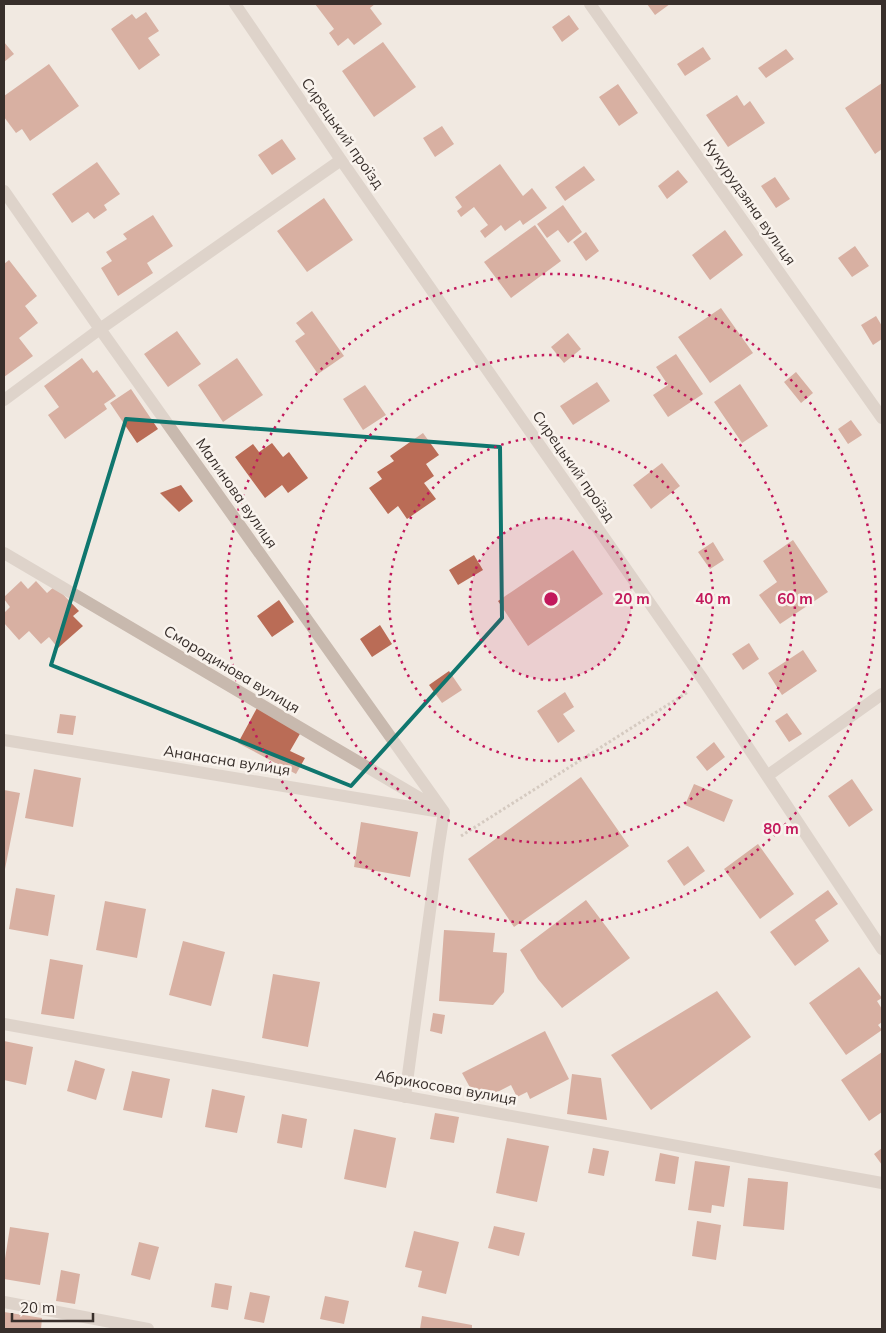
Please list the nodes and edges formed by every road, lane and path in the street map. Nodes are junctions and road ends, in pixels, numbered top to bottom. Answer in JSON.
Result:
{"nodes":[{"id":1,"x":235,"y":4,"type":"edge"},
{"id":2,"x":590,"y":4,"type":"edge"},
{"id":3,"x":342,"y":160,"type":"junction"},
{"id":4,"x":4,"y":191,"type":"edge"},
{"id":5,"x":100,"y":329,"type":"junction"},
{"id":6,"x":4,"y":400,"type":"edge"},
{"id":7,"x":882,"y":418,"type":"edge"},
{"id":8,"x":4,"y":553,"type":"edge"},
{"id":9,"x":704,"y":681,"type":"junction"},
{"id":10,"x":882,"y":694,"type":"edge"},
{"id":11,"x":4,"y":740,"type":"edge"},
{"id":12,"x":767,"y":776,"type":"junction"},
{"id":13,"x":444,"y":812,"type":"junction"},
{"id":14,"x":438,"y":851,"type":"junction"},
{"id":15,"x":882,"y":949,"type":"edge"},
{"id":16,"x":4,"y":1024,"type":"edge"},
{"id":17,"x":405,"y":1097,"type":"junction"},
{"id":18,"x":882,"y":1183,"type":"edge"},
{"id":19,"x":4,"y":1302,"type":"edge"},
{"id":20,"x":148,"y":1329,"type":"edge"}],
"edges":[{"from":1,"to":3,"type":"street","name":"Сирецький проїзд"},
{"from":2,"to":7,"type":"street","name":"Кукурудзяна вулиця"},
{"from":3,"to":5,"type":"street"},
{"from":3,"to":9,"type":"street","name":"Сирецький проїзд"},
{"from":4,"to":5,"type":"street","name":"Малинова вулиця"},
{"from":5,"to":6,"type":"street"},
{"from":5,"to":13,"type":"street","name":"Малинова вулиця"},
{"from":8,"to":13,"type":"street","name":"Смородинова вулиця"},
{"from":9,"to":12,"type":"street","name":"Сирецький проїзд"},
{"from":9,"to":14,"type":"path"},
{"from":10,"to":12,"type":"street"},
{"from":11,"to":13,"type":"street","name":"Ананасна вулиця"},
{"from":12,"to":15,"type":"street","name":"Сирецький проїзд"},
{"from":13,"to":14,"type":"street"},
{"from":14,"to":17,"type":"street"},
{"from":16,"to":17,"type":"street","name":"Абрикосова вулиця"},
{"from":17,"to":18,"type":"street","name":"Абрикосова вулиця"},
{"from":19,"to":20,"type":"street"}]}
